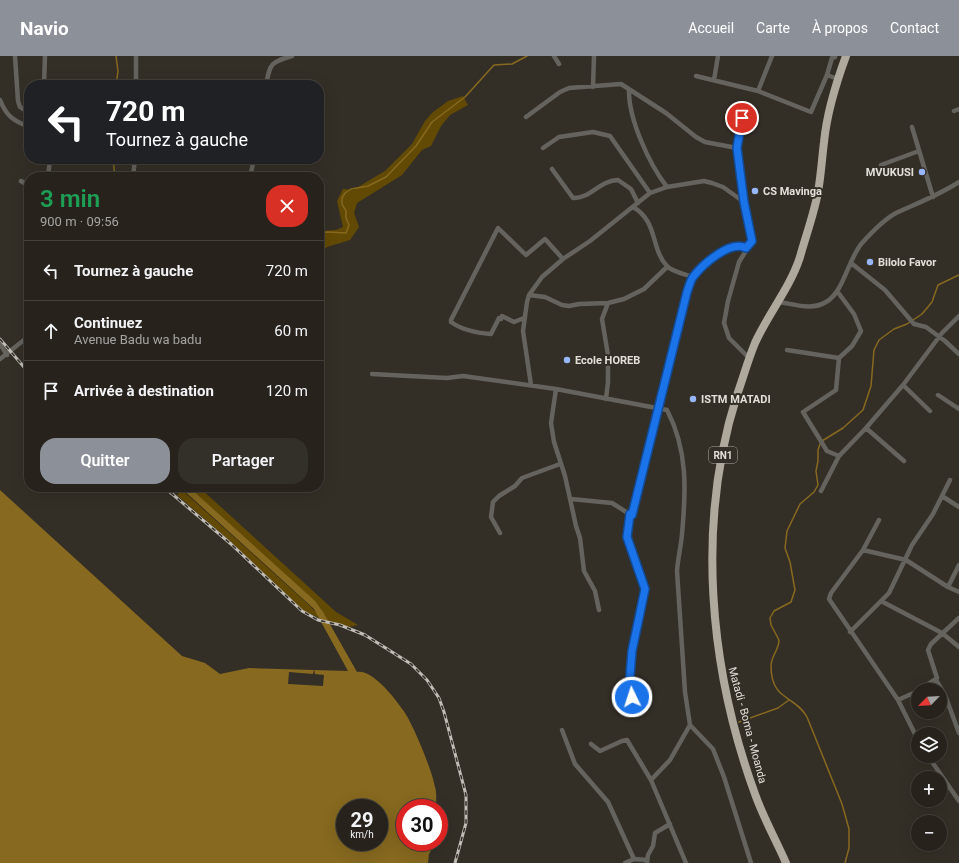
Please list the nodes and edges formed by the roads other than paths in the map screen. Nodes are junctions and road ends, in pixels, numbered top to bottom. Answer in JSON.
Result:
{"nodes":[{"id":1,"x":15,"y":56,"type":"edge"},
{"id":2,"x":45,"y":56,"type":"edge"},
{"id":3,"x":136,"y":56,"type":"edge"},
{"id":4,"x":292,"y":56,"type":"edge"},
{"id":5,"x":554,"y":56,"type":"edge"},
{"id":6,"x":594,"y":56,"type":"edge"},
{"id":7,"x":718,"y":56,"type":"edge"},
{"id":8,"x":772,"y":56,"type":"edge"},
{"id":9,"x":834,"y":56,"type":"edge"},
{"id":10,"x":846,"y":57,"type":"edge"},
{"id":11,"x":559,"y":64,"type":"dead end"},
{"id":12,"x":827,"y":75,"type":"junction"},
{"id":13,"x":696,"y":76,"type":"dead end"},
{"id":14,"x":838,"y":79,"type":"junction"},
{"id":15,"x":44,"y":80,"type":"edge"},
{"id":16,"x":136,"y":80,"type":"edge"},
{"id":17,"x":267,"y":80,"type":"edge"},
{"id":18,"x":714,"y":80,"type":"junction"},
{"id":19,"x":593,"y":87,"type":"junction"},
{"id":20,"x":629,"y":89,"type":"junction"},
{"id":21,"x":758,"y":91,"type":"junction"},
{"id":22,"x":0,"y":100,"type":"edge"},
{"id":23,"x":24,"y":110,"type":"edge"},
{"id":24,"x":0,"y":114,"type":"edge"},
{"id":25,"x":6,"y":114,"type":"junction"},
{"id":26,"x":526,"y":117,"type":"dead end"},
{"id":27,"x":742,"y":118,"type":"dead end"},
{"id":28,"x":24,"y":125,"type":"edge"},
{"id":29,"x":912,"y":127,"type":"dead end"},
{"id":30,"x":543,"y":148,"type":"dead end"},
{"id":31,"x":737,"y":148,"type":"junction"},
{"id":32,"x":919,"y":151,"type":"junction"},
{"id":33,"x":881,"y":165,"type":"dead end"},
{"id":34,"x":552,"y":169,"type":"dead end"},
{"id":35,"x":21,"y":181,"type":"dead end"},
{"id":36,"x":959,"y":182,"type":"edge"},
{"id":37,"x":24,"y":183,"type":"edge"},
{"id":38,"x":667,"y":187,"type":"junction"},
{"id":39,"x":650,"y":193,"type":"junction"},
{"id":40,"x":933,"y":197,"type":"junction"},
{"id":41,"x":744,"y":202,"type":"junction"},
{"id":42,"x":638,"y":203,"type":"junction"},
{"id":43,"x":633,"y":207,"type":"junction"},
{"id":44,"x":746,"y":248,"type":"junction"},
{"id":45,"x":563,"y":259,"type":"junction"},
{"id":46,"x":851,"y":263,"type":"junction"},
{"id":47,"x":667,"y":267,"type":"junction"},
{"id":48,"x":693,"y":277,"type":"junction"},
{"id":49,"x":837,"y":291,"type":"junction"},
{"id":50,"x":529,"y":295,"type":"junction"},
{"id":51,"x":779,"y":302,"type":"junction"},
{"id":52,"x":608,"y":303,"type":"junction"},
{"id":53,"x":959,"y":316,"type":"edge"},
{"id":54,"x":524,"y":318,"type":"junction"},
{"id":55,"x":939,"y":338,"type":"junction"},
{"id":56,"x":24,"y":340,"type":"edge"},
{"id":57,"x":0,"y":344,"type":"edge"},
{"id":58,"x":787,"y":350,"type":"dead end"},
{"id":59,"x":959,"y":354,"type":"edge"},
{"id":60,"x":7,"y":355,"type":"junction"},
{"id":61,"x":839,"y":358,"type":"junction"},
{"id":62,"x":0,"y":359,"type":"edge"},
{"id":63,"x":750,"y":359,"type":"junction"},
{"id":64,"x":372,"y":374,"type":"dead end"},
{"id":65,"x":532,"y":385,"type":"junction"},
{"id":66,"x":903,"y":385,"type":"junction"},
{"id":67,"x":556,"y":389,"type":"junction"},
{"id":68,"x":938,"y":395,"type":"dead end"},
{"id":69,"x":606,"y":399,"type":"junction"},
{"id":70,"x":659,"y":408,"type":"junction"},
{"id":71,"x":959,"y":409,"type":"edge"},
{"id":72,"x":930,"y":411,"type":"dead end"},
{"id":73,"x":866,"y":428,"type":"junction"},
{"id":74,"x":839,"y":456,"type":"junction"},
{"id":75,"x":904,"y":461,"type":"dead end"},
{"id":76,"x":560,"y":464,"type":"junction"},
{"id":77,"x":950,"y":480,"type":"dead end"},
{"id":78,"x":821,"y":491,"type":"dead end"},
{"id":79,"x":942,"y":496,"type":"junction"},
{"id":80,"x":571,"y":499,"type":"junction"},
{"id":81,"x":959,"y":507,"type":"edge"},
{"id":82,"x":632,"y":515,"type":"junction"},
{"id":83,"x":879,"y":520,"type":"dead end"},
{"id":84,"x":500,"y":533,"type":"dead end"},
{"id":85,"x":863,"y":550,"type":"junction"},
{"id":86,"x":906,"y":560,"type":"junction"},
{"id":87,"x":959,"y":565,"type":"edge"},
{"id":88,"x":948,"y":587,"type":"junction"},
{"id":89,"x":959,"y":592,"type":"edge"},
{"id":90,"x":881,"y":601,"type":"junction"},
{"id":91,"x":599,"y":610,"type":"dead end"},
{"id":92,"x":959,"y":618,"type":"edge"},
{"id":93,"x":850,"y":632,"type":"junction"},
{"id":94,"x":942,"y":634,"type":"junction"},
{"id":95,"x":959,"y":647,"type":"edge"},
{"id":96,"x":936,"y":680,"type":"junction"},
{"id":97,"x":931,"y":683,"type":"edge"},
{"id":98,"x":911,"y":694,"type":"edge"},
{"id":99,"x":632,"y":697,"type":"dead end"},
{"id":100,"x":898,"y":700,"type":"junction"},
{"id":101,"x":690,"y":725,"type":"junction"},
{"id":102,"x":912,"y":727,"type":"edge"},
{"id":103,"x":562,"y":730,"type":"dead end"},
{"id":104,"x":959,"y":733,"type":"edge"},
{"id":105,"x":591,"y":744,"type":"dead end"},
{"id":106,"x":933,"y":763,"type":"edge"},
{"id":107,"x":651,"y":780,"type":"junction"},
{"id":108,"x":959,"y":801,"type":"edge"},
{"id":109,"x":670,"y":824,"type":"junction"},
{"id":110,"x":634,"y":859,"type":"junction"},
{"id":111,"x":647,"y":862,"type":"edge"},
{"id":112,"x":624,"y":863,"type":"edge"},
{"id":113,"x":686,"y":863,"type":"edge"},
{"id":114,"x":751,"y":863,"type":"edge"},
{"id":115,"x":786,"y":863,"type":"edge"}],
"edges":[{"from":1,"to":23,"type":"street"},
{"from":2,"to":15,"type":"street"},
{"from":3,"to":16,"type":"street"},
{"from":4,"to":17,"type":"street"},
{"from":5,"to":11,"type":"street"},
{"from":6,"to":19,"type":"street"},
{"from":7,"to":18,"type":"street"},
{"from":8,"to":21,"type":"street"},
{"from":9,"to":10,"type":"street"},
{"from":9,"to":12,"type":"street"},
{"from":10,"to":14,"type":"highway","name":"Matadi - Boma - Moanda","number":"RN1"},
{"from":12,"to":14,"type":"street"},
{"from":12,"to":21,"type":"street"},
{"from":13,"to":18,"type":"street"},
{"from":14,"to":51,"type":"highway","name":"Matadi - Boma - Moanda","number":"RN1"},
{"from":18,"to":21,"type":"street"},
{"from":19,"to":20,"type":"street"},
{"from":19,"to":26,"type":"street"},
{"from":20,"to":31,"type":"street"},
{"from":20,"to":38,"type":"street"},
{"from":22,"to":25,"type":"street"},
{"from":24,"to":25,"type":"street"},
{"from":25,"to":28,"type":"street"},
{"from":27,"to":31,"type":"street"},
{"from":29,"to":32,"type":"street"},
{"from":30,"to":39,"type":"street"},
{"from":31,"to":41,"type":"street"},
{"from":32,"to":33,"type":"street"},
{"from":32,"to":40,"type":"street"},
{"from":34,"to":42,"type":"street"},
{"from":35,"to":37,"type":"street"},
{"from":36,"to":40,"type":"street"},
{"from":38,"to":39,"type":"street"},
{"from":38,"to":41,"type":"street"},
{"from":39,"to":42,"type":"street"},
{"from":40,"to":46,"type":"street"},
{"from":41,"to":44,"type":"street"},
{"from":42,"to":43,"type":"street"},
{"from":43,"to":45,"type":"street"},
{"from":43,"to":47,"type":"street"},
{"from":44,"to":48,"type":"street"},
{"from":44,"to":63,"type":"street"},
{"from":45,"to":50,"type":"street"},
{"from":45,"to":54,"type":"street"},
{"from":46,"to":49,"type":"street"},
{"from":46,"to":55,"type":"street"},
{"from":47,"to":48,"type":"street"},
{"from":47,"to":52,"type":"street"},
{"from":48,"to":70,"type":"street"},
{"from":49,"to":51,"type":"street"},
{"from":49,"to":61,"type":"street"},
{"from":50,"to":52,"type":"street"},
{"from":50,"to":54,"type":"street"},
{"from":51,"to":63,"type":"highway","name":"Matadi - Boma - Moanda","number":"RN1"},
{"from":52,"to":69,"type":"street"},
{"from":53,"to":55,"type":"street"},
{"from":54,"to":65,"type":"street"},
{"from":55,"to":59,"type":"street"},
{"from":55,"to":66,"type":"street"},
{"from":56,"to":60,"type":"street"},
{"from":57,"to":60,"type":"street"},
{"from":58,"to":61,"type":"street"},
{"from":60,"to":62,"type":"street"},
{"from":61,"to":74,"type":"street"},
{"from":63,"to":115,"type":"highway","name":"Matadi - Boma - Moanda","number":"RN1"},
{"from":64,"to":65,"type":"street"},
{"from":65,"to":67,"type":"street"},
{"from":66,"to":72,"type":"street"},
{"from":66,"to":73,"type":"street"},
{"from":67,"to":69,"type":"street"},
{"from":67,"to":76,"type":"street"},
{"from":68,"to":71,"type":"street"},
{"from":69,"to":70,"type":"street"},
{"from":70,"to":82,"type":"street"},
{"from":70,"to":101,"type":"street"},
{"from":73,"to":74,"type":"street"},
{"from":73,"to":75,"type":"street"},
{"from":74,"to":78,"type":"street"},
{"from":76,"to":80,"type":"street"},
{"from":76,"to":84,"type":"street"},
{"from":77,"to":79,"type":"street"},
{"from":79,"to":81,"type":"street"},
{"from":79,"to":86,"type":"street"},
{"from":80,"to":82,"type":"street"},
{"from":80,"to":91,"type":"street"},
{"from":82,"to":99,"type":"street"},
{"from":83,"to":85,"type":"street"},
{"from":85,"to":86,"type":"street"},
{"from":85,"to":93,"type":"street"},
{"from":86,"to":88,"type":"street"},
{"from":86,"to":90,"type":"street"},
{"from":87,"to":88,"type":"street"},
{"from":88,"to":89,"type":"street"},
{"from":90,"to":93,"type":"street"},
{"from":90,"to":94,"type":"street"},
{"from":92,"to":94,"type":"street"},
{"from":93,"to":100,"type":"street"},
{"from":94,"to":95,"type":"street"},
{"from":94,"to":96,"type":"street"},
{"from":96,"to":97,"type":"street"},
{"from":96,"to":104,"type":"street"},
{"from":98,"to":100,"type":"street"},
{"from":100,"to":102,"type":"street"},
{"from":101,"to":107,"type":"street"},
{"from":101,"to":114,"type":"street"},
{"from":103,"to":110,"type":"street"},
{"from":105,"to":107,"type":"street"},
{"from":106,"to":108,"type":"street"},
{"from":107,"to":109,"type":"street"},
{"from":109,"to":111,"type":"street"},
{"from":109,"to":113,"type":"street"},
{"from":110,"to":111,"type":"street"},
{"from":110,"to":112,"type":"street"}]}
